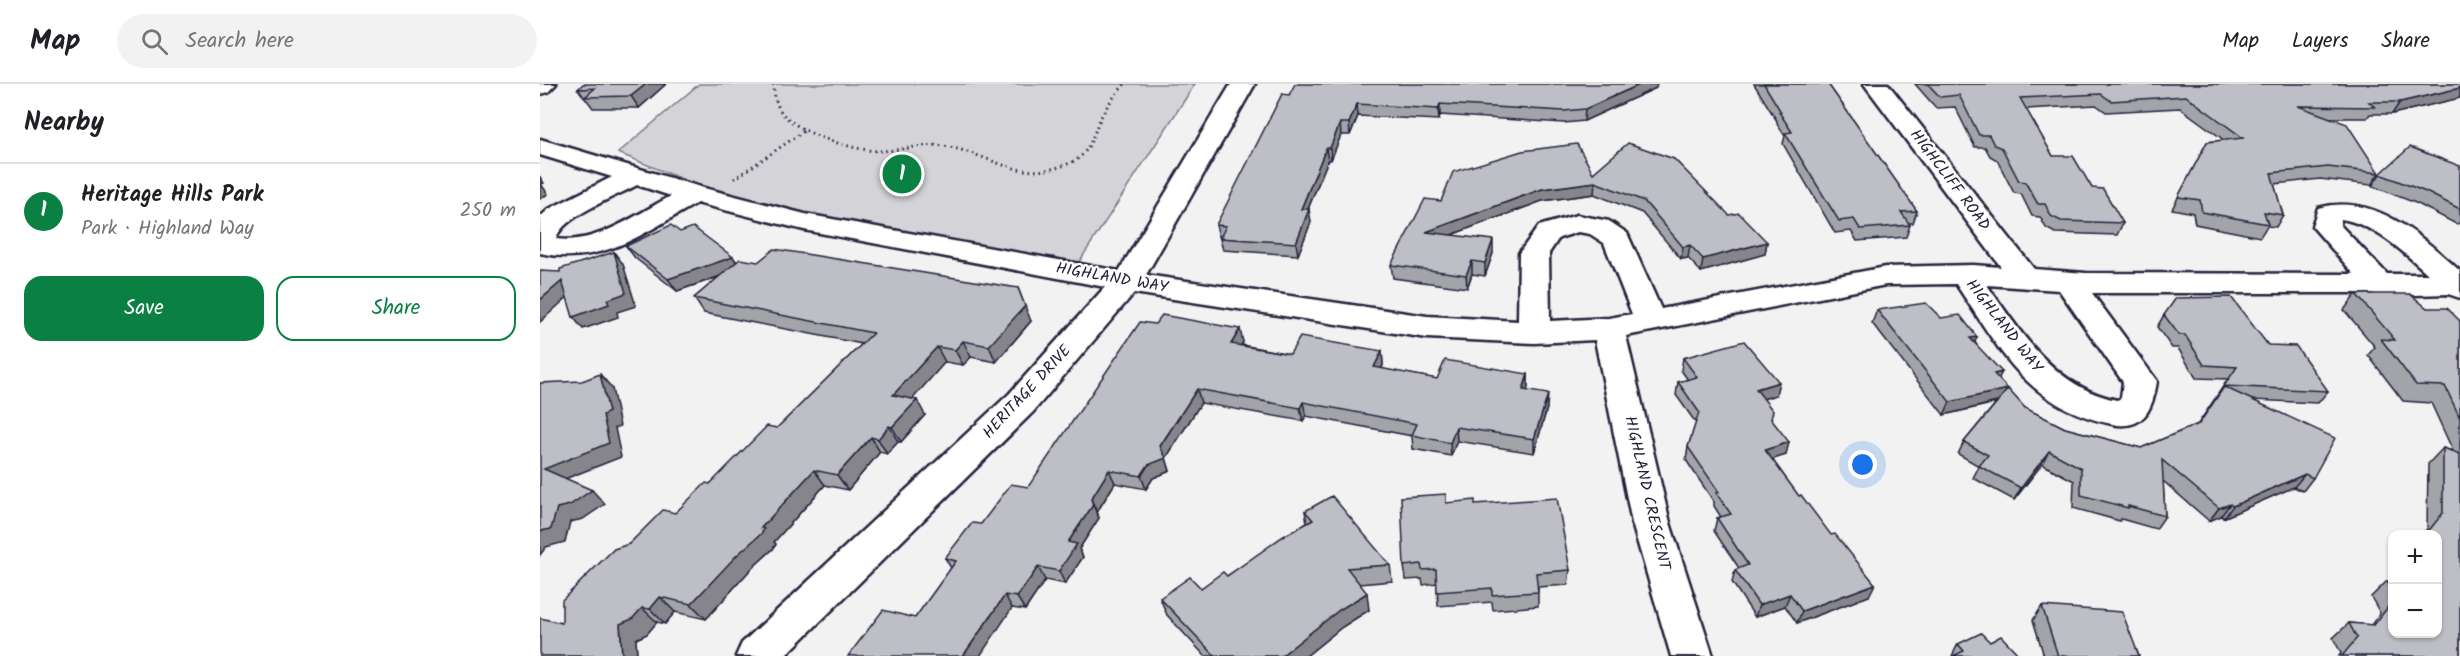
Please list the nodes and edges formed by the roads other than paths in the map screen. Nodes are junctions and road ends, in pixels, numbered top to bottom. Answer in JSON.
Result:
{"nodes":[{"id":1,"x":544,"y":84,"type":"edge"},
{"id":2,"x":1243,"y":84,"type":"edge"},
{"id":3,"x":1876,"y":84,"type":"edge"},
{"id":4,"x":540,"y":87,"type":"edge"},
{"id":5,"x":540,"y":147,"type":"edge"},
{"id":6,"x":635,"y":176,"type":"junction"},
{"id":7,"x":699,"y":195,"type":"junction"},
{"id":8,"x":1964,"y":274,"type":"junction"},
{"id":9,"x":2023,"y":276,"type":"junction"},
{"id":10,"x":2068,"y":281,"type":"junction"},
{"id":11,"x":1127,"y":282,"type":"junction"},
{"id":12,"x":2381,"y":286,"type":"junction"},
{"id":13,"x":2459,"y":286,"type":"edge"},
{"id":14,"x":1650,"y":321,"type":"junction"},
{"id":15,"x":1608,"y":329,"type":"junction"},
{"id":16,"x":1534,"y":332,"type":"junction"},
{"id":17,"x":757,"y":656,"type":"edge"},
{"id":18,"x":1689,"y":656,"type":"edge"}],
"edges":[{"from":1,"to":4,"type":"street"},
{"from":2,"to":11,"type":"street","name":"HERITAGE DRIVE"},
{"from":3,"to":9,"type":"street","name":"HIGHCLIFF ROAD"},
{"from":5,"to":6,"type":"street","name":"HIGHLAND WAY"},
{"from":6,"to":7,"type":"street","name":"HIGHLAND WAY"},
{"from":6,"to":7,"type":"street"},
{"from":7,"to":11,"type":"street","name":"HIGHLAND WAY"},
{"from":8,"to":9,"type":"street","name":"HIGHLAND WAY"},
{"from":8,"to":10,"type":"street","name":"HIGHLAND WAY"},
{"from":8,"to":14,"type":"street","name":"HIGHLAND WAY"},
{"from":9,"to":10,"type":"street","name":"HIGHLAND WAY"},
{"from":10,"to":12,"type":"street","name":"HIGHLAND WAY"},
{"from":11,"to":16,"type":"street","name":"HIGHLAND WAY"},
{"from":11,"to":17,"type":"street","name":"HERITAGE DRIVE"},
{"from":12,"to":13,"type":"street","name":"HIGHLAND WAY"},
{"from":12,"to":13,"type":"street","name":"HIGHLAND WAY"},
{"from":14,"to":15,"type":"street","name":"HIGHLAND WAY"},
{"from":14,"to":16,"type":"street"},
{"from":15,"to":16,"type":"street","name":"HIGHLAND WAY"},
{"from":15,"to":18,"type":"street","name":"HIGHLAND CRESCENT"}]}
